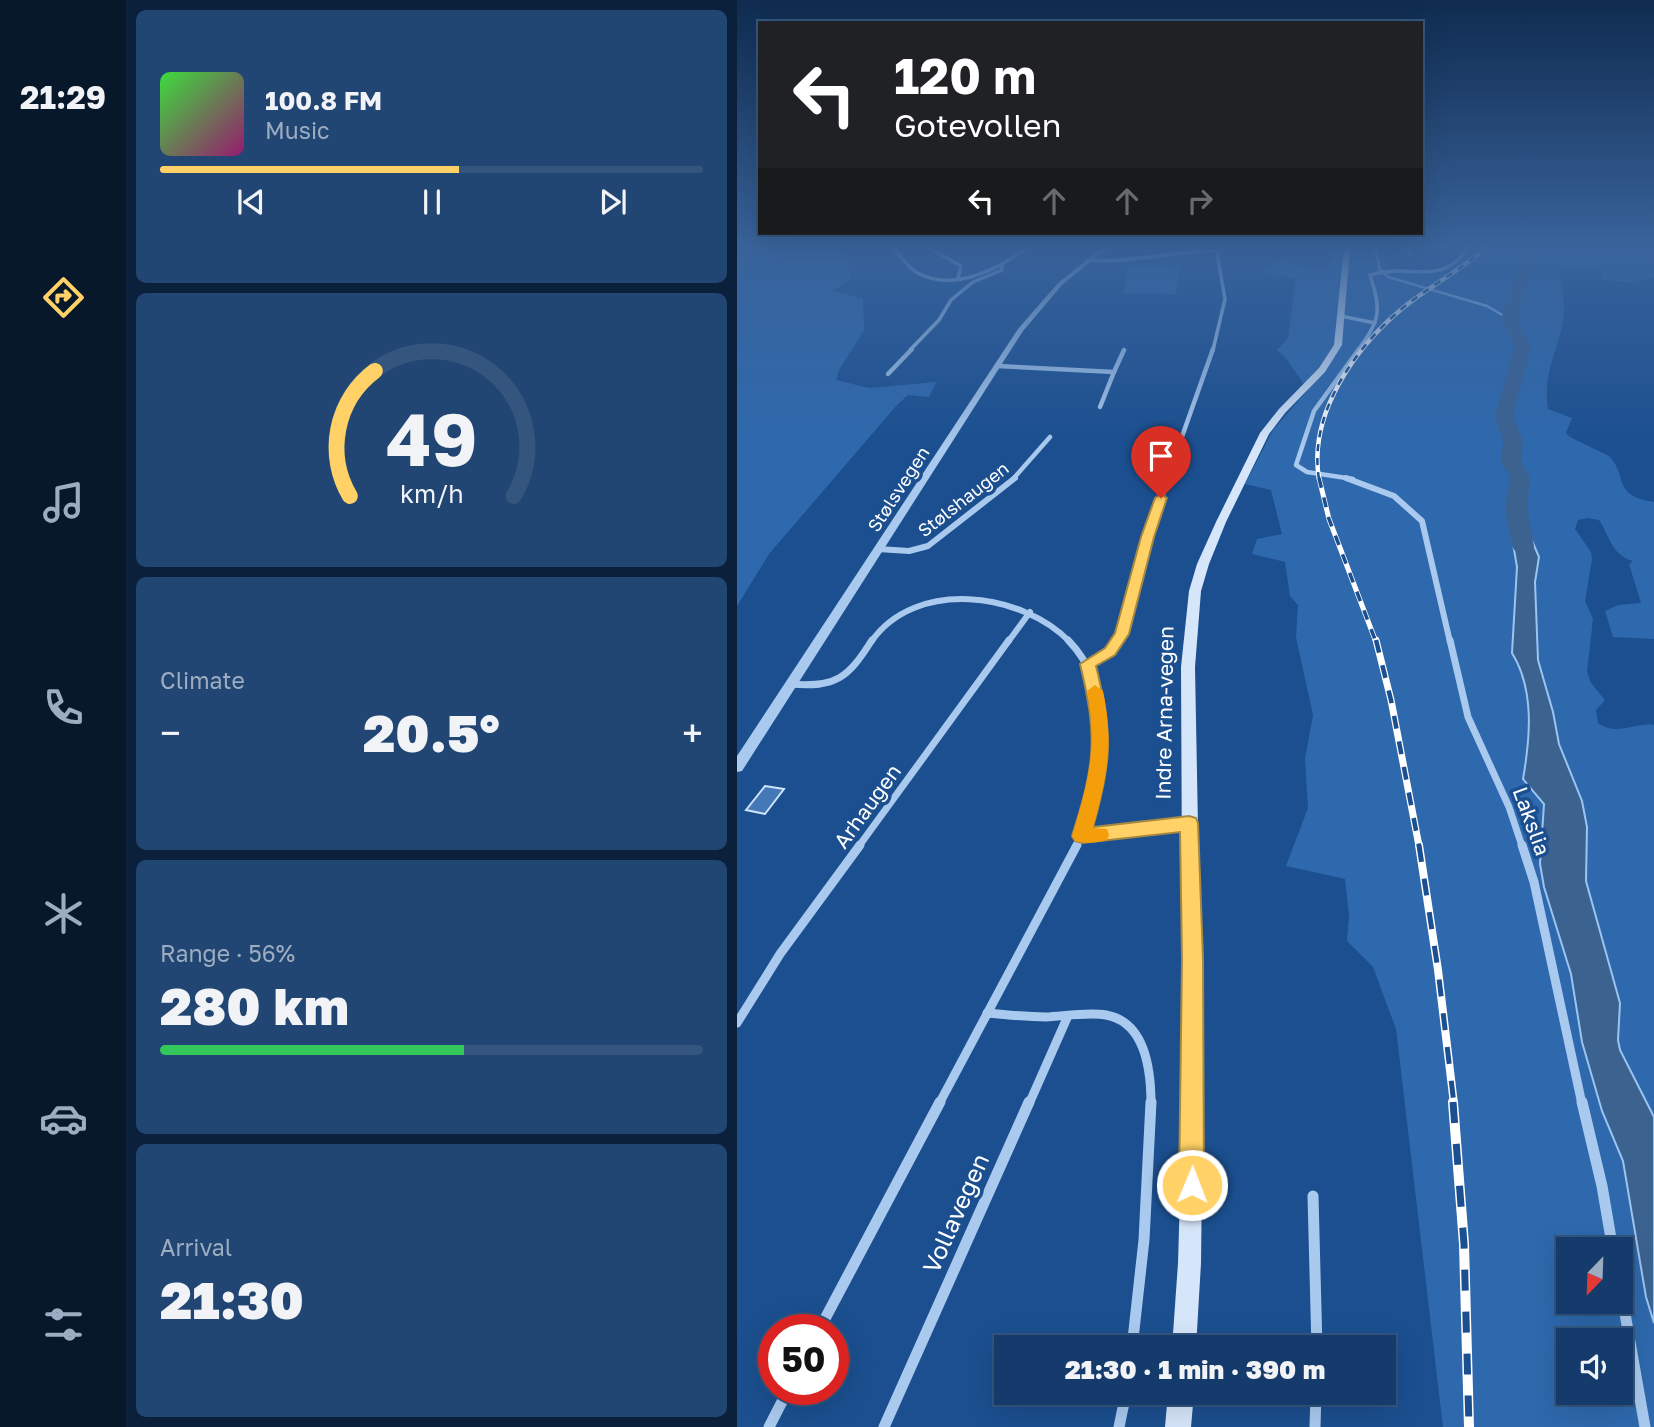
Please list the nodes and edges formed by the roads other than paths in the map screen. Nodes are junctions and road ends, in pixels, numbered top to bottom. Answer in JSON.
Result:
{"nodes":[{"id":1,"x":943,"y":314,"type":"edge"},
{"id":2,"x":1032,"y":314,"type":"edge"},
{"id":3,"x":1221,"y":314,"type":"edge"},
{"id":4,"x":1378,"y":314,"type":"edge"},
{"id":5,"x":1341,"y":316,"type":"joint"},
{"id":6,"x":1375,"y":323,"type":"junction"},
{"id":7,"x":1124,"y":351,"type":"dead end"},
{"id":8,"x":998,"y":366,"type":"junction"},
{"id":9,"x":1114,"y":372,"type":"junction"},
{"id":10,"x":888,"y":374,"type":"dead end"},
{"id":11,"x":1100,"y":407,"type":"dead end"},
{"id":12,"x":1050,"y":437,"type":"dead end"},
{"id":13,"x":878,"y":549,"type":"junction"},
{"id":14,"x":1030,"y":612,"type":"junction"},
{"id":15,"x":1088,"y":664,"type":"junction"},
{"id":16,"x":790,"y":684,"type":"junction"},
{"id":17,"x":737,"y":767,"type":"edge"},
{"id":18,"x":1189,"y":823,"type":"junction"},
{"id":19,"x":1082,"y":836,"type":"junction"},
{"id":20,"x":987,"y":1013,"type":"junction"},
{"id":21,"x":1067,"y":1018,"type":"junction"},
{"id":22,"x":737,"y":1023,"type":"edge"},
{"id":23,"x":1313,"y":1196,"type":"dead end"},
{"id":24,"x":1611,"y":1237,"type":"edge"},
{"id":25,"x":827,"y":1314,"type":"edge"},
{"id":26,"x":1625,"y":1314,"type":"edge"},
{"id":27,"x":1134,"y":1335,"type":"edge"},
{"id":28,"x":1185,"y":1335,"type":"edge"},
{"id":29,"x":1317,"y":1335,"type":"edge"},
{"id":30,"x":780,"y":1405,"type":"edge"},
{"id":31,"x":1124,"y":1405,"type":"edge"},
{"id":32,"x":1180,"y":1405,"type":"edge"},
{"id":33,"x":1316,"y":1405,"type":"edge"},
{"id":34,"x":769,"y":1427,"type":"edge"},
{"id":35,"x":884,"y":1427,"type":"edge"},
{"id":36,"x":1119,"y":1427,"type":"edge"},
{"id":37,"x":1178,"y":1427,"type":"edge"},
{"id":38,"x":1315,"y":1427,"type":"edge"},
{"id":39,"x":1645,"y":1427,"type":"edge"}],
"edges":[{"from":1,"to":10,"type":"street"},
{"from":2,"to":8,"type":"street","name":"Stølsvegen"},
{"from":3,"to":15,"type":"street"},
{"from":4,"to":6,"type":"street"},
{"from":5,"to":6,"type":"street"},
{"from":5,"to":18,"type":"main road","name":"Indre Arna-vegen"},
{"from":6,"to":24,"type":"street","name":"Lakslia"},
{"from":7,"to":9,"type":"street"},
{"from":8,"to":9,"type":"street"},
{"from":8,"to":13,"type":"street","name":"Stølsvegen"},
{"from":9,"to":11,"type":"street"},
{"from":12,"to":13,"type":"street","name":"Stølshaugen"},
{"from":13,"to":16,"type":"street","name":"Stølsvegen"},
{"from":14,"to":15,"type":"street"},
{"from":14,"to":16,"type":"street"},
{"from":14,"to":22,"type":"street","name":"Arhaugen"},
{"from":15,"to":19,"type":"street"},
{"from":16,"to":17,"type":"street","name":"Stølsvegen"},
{"from":18,"to":19,"type":"street"},
{"from":18,"to":28,"type":"main road","name":"Indre Arna-vegen"},
{"from":19,"to":20,"type":"street"},
{"from":20,"to":21,"type":"street"},
{"from":20,"to":25,"type":"street"},
{"from":21,"to":27,"type":"street"},
{"from":21,"to":35,"type":"street","name":"Vollavegen"},
{"from":23,"to":29,"type":"street"},
{"from":26,"to":39,"type":"street"},
{"from":30,"to":34,"type":"street"},
{"from":31,"to":36,"type":"street"},
{"from":32,"to":37,"type":"main road"},
{"from":33,"to":38,"type":"street"}]}
